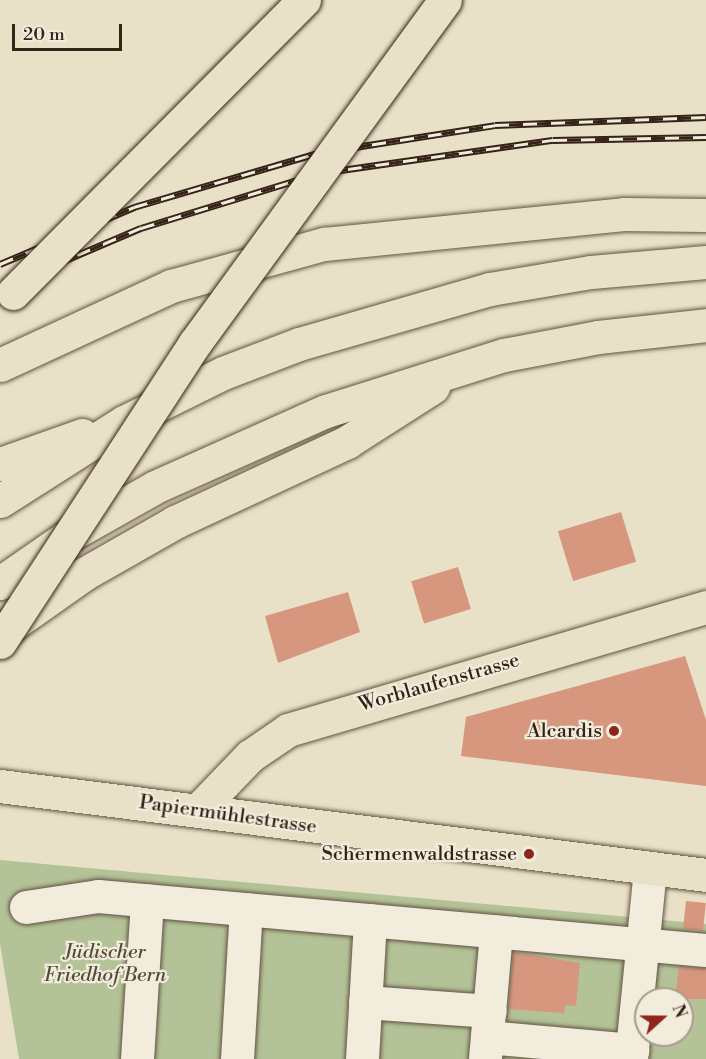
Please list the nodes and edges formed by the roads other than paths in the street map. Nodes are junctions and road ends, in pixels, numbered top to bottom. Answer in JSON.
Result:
{"nodes":[{"id":1,"x":303,"y":0,"type":"edge"},
{"id":2,"x":445,"y":0,"type":"edge"},
{"id":3,"x":706,"y":216,"type":"edge"},
{"id":4,"x":706,"y":262,"type":"edge"},
{"id":5,"x":0,"y":306,"type":"edge"},
{"id":6,"x":706,"y":325,"type":"edge"},
{"id":7,"x":470,"y":363,"type":"junction"},
{"id":8,"x":0,"y":365,"type":"edge"},
{"id":9,"x":124,"y":422,"type":"junction"},
{"id":10,"x":0,"y":464,"type":"edge"},
{"id":11,"x":0,"y":501,"type":"edge"},
{"id":12,"x":0,"y":583,"type":"edge"},
{"id":13,"x":706,"y":607,"type":"edge"},
{"id":14,"x":0,"y":635,"type":"edge"},
{"id":15,"x":0,"y":642,"type":"edge"},
{"id":16,"x":0,"y":786,"type":"edge"},
{"id":17,"x":199,"y":809,"type":"junction"},
{"id":18,"x":650,"y":868,"type":"junction"},
{"id":19,"x":706,"y":874,"type":"edge"},
{"id":20,"x":147,"y":900,"type":"junction"},
{"id":21,"x":26,"y":908,"type":"dead end"},
{"id":22,"x":246,"y":909,"type":"junction"},
{"id":23,"x":370,"y":920,"type":"junction"},
{"id":24,"x":496,"y":931,"type":"junction"},
{"id":25,"x":643,"y":945,"type":"junction"},
{"id":26,"x":706,"y":950,"type":"edge"},
{"id":27,"x":365,"y":1002,"type":"junction"},
{"id":28,"x":487,"y":1036,"type":"edge"},
{"id":29,"x":631,"y":1054,"type":"edge"},
{"id":30,"x":137,"y":1059,"type":"edge"},
{"id":31,"x":237,"y":1059,"type":"edge"},
{"id":32,"x":362,"y":1059,"type":"edge"}],
"edges":[{"from":1,"to":5,"type":"main road","bridge":true},
{"from":2,"to":15,"type":"main road","bridge":true},
{"from":3,"to":8,"type":"main road"},
{"from":4,"to":9,"type":"main road"},
{"from":6,"to":7,"type":"main road"},
{"from":7,"to":12,"type":"main road"},
{"from":7,"to":14,"type":"main road"},
{"from":9,"to":10,"type":"main road"},
{"from":9,"to":11,"type":"main road"},
{"from":13,"to":17,"type":"main road","name":"Worblaufenstrasse"},
{"from":16,"to":17,"type":"main road","name":"Papiermühlestrasse"},
{"from":17,"to":18,"type":"main road","name":"Papiermühlestrasse"},
{"from":18,"to":19,"type":"main road","name":"Papiermühlestrasse"},
{"from":18,"to":25,"type":"lane"},
{"from":20,"to":21,"type":"lane"},
{"from":20,"to":22,"type":"lane"},
{"from":20,"to":30,"type":"lane"},
{"from":22,"to":23,"type":"lane"},
{"from":22,"to":31,"type":"lane"},
{"from":23,"to":24,"type":"lane"},
{"from":23,"to":27,"type":"lane"},
{"from":24,"to":25,"type":"lane"},
{"from":24,"to":28,"type":"lane"},
{"from":25,"to":26,"type":"lane"},
{"from":25,"to":29,"type":"lane"},
{"from":27,"to":28,"type":"lane"},
{"from":27,"to":32,"type":"lane"},
{"from":28,"to":29,"type":"lane"}]}
